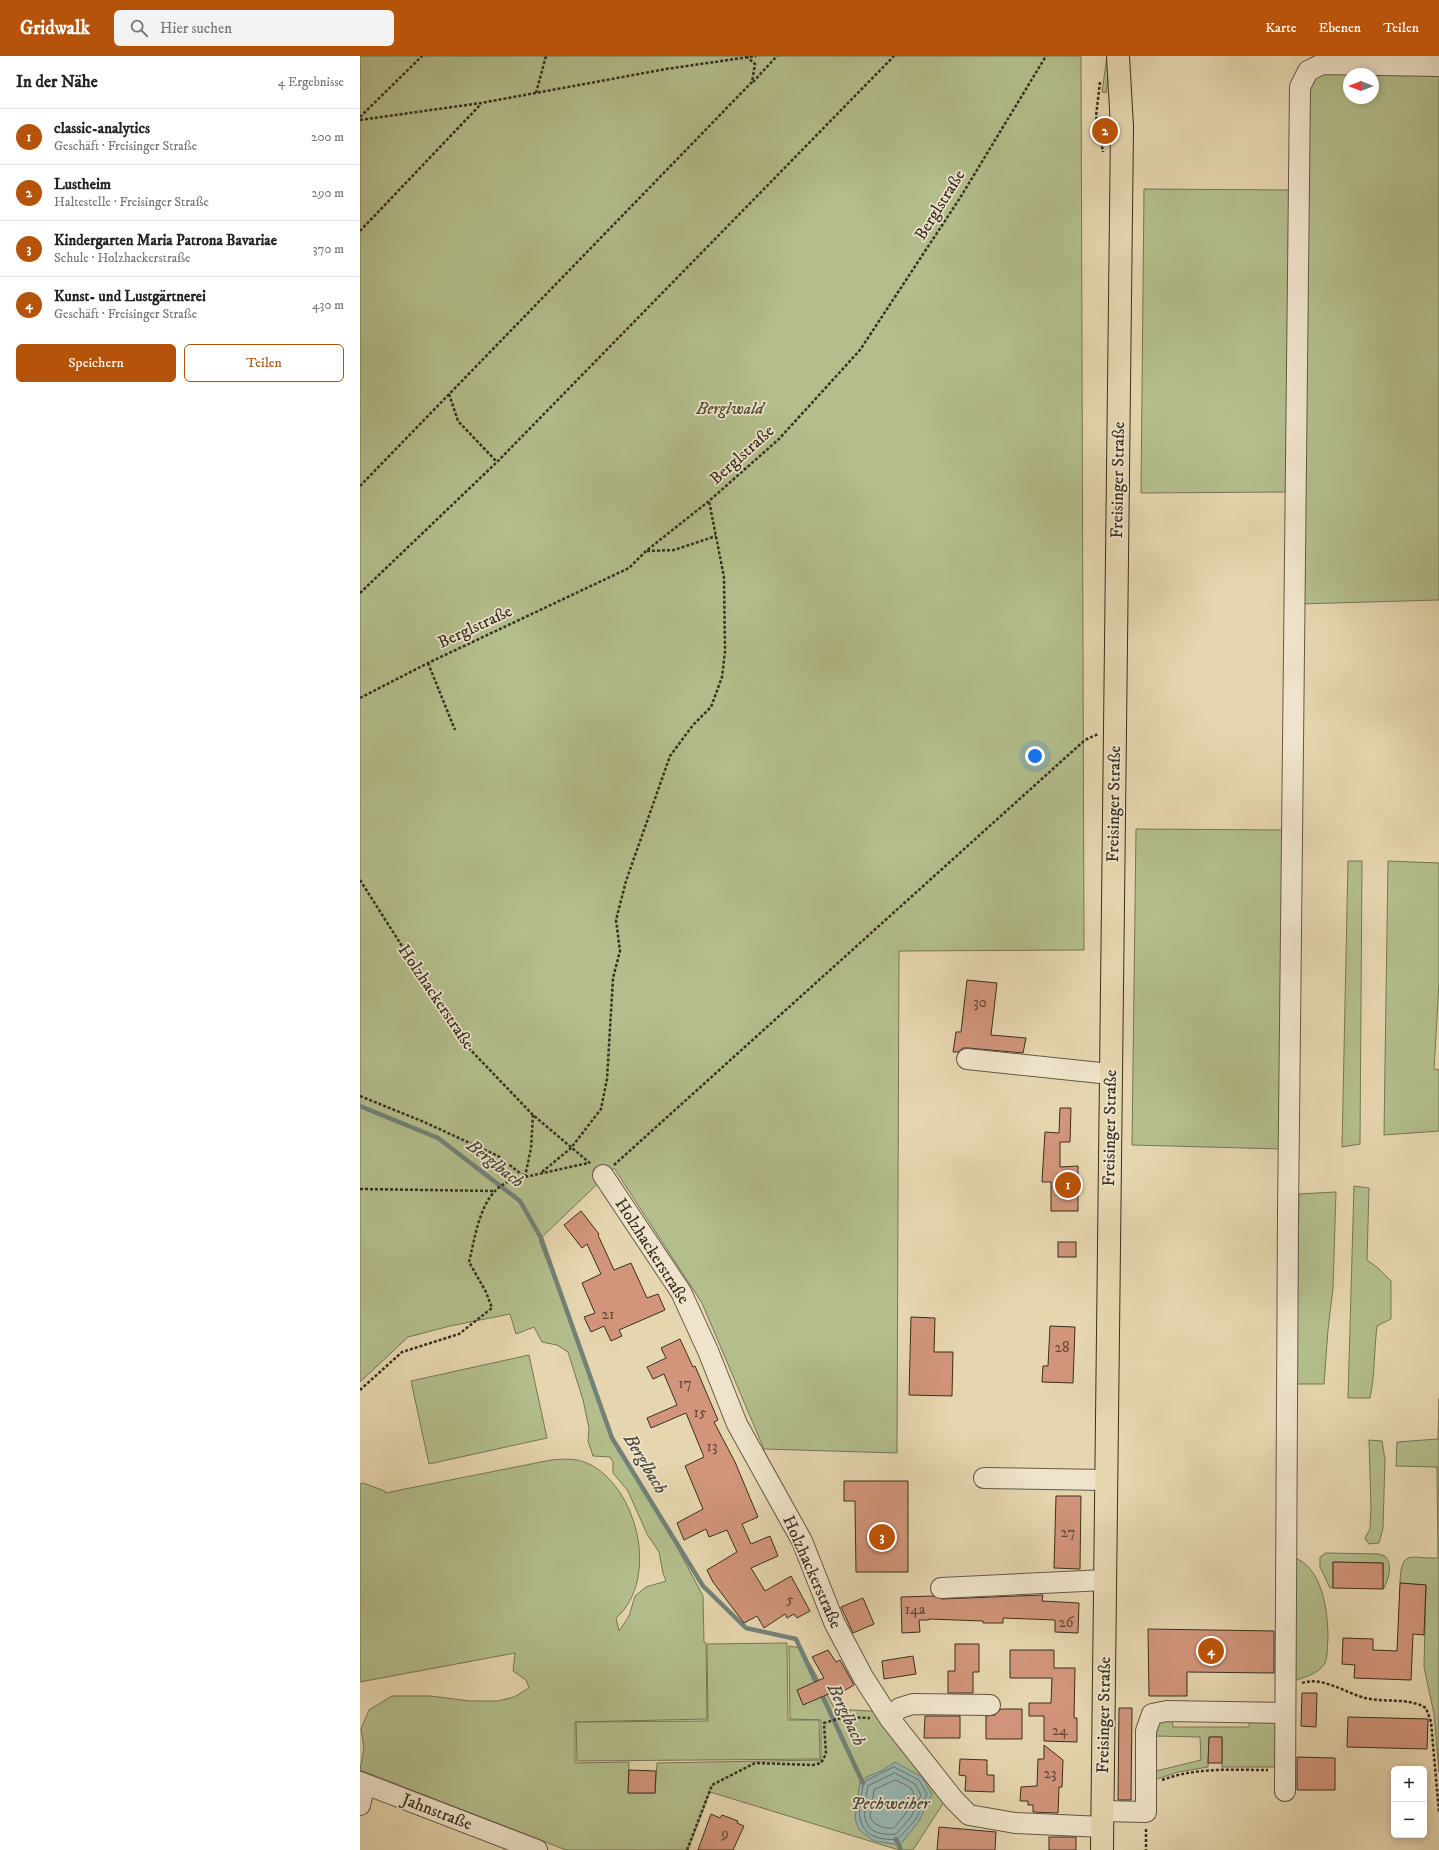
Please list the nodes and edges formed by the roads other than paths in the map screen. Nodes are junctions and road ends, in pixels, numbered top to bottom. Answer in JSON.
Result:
{"nodes":[{"id":1,"x":1118,"y":56,"type":"edge"},
{"id":2,"x":1129,"y":56,"type":"edge"},
{"id":3,"x":1439,"y":66,"type":"edge"},
{"id":4,"x":1122,"y":127,"type":"junction"},
{"id":5,"x":967,"y":1059,"type":"dead end"},
{"id":6,"x":1110,"y":1074,"type":"junction"},
{"id":7,"x":596,"y":1169,"type":"road end"},
{"id":8,"x":984,"y":1478,"type":"dead end"},
{"id":9,"x":1105,"y":1480,"type":"junction"},
{"id":10,"x":1105,"y":1580,"type":"junction"},
{"id":11,"x":942,"y":1588,"type":"dead end"},
{"id":12,"x":990,"y":1706,"type":"dead end"},
{"id":13,"x":1285,"y":1713,"type":"junction"},
{"id":14,"x":890,"y":1718,"type":"junction"},
{"id":15,"x":363,"y":1783,"type":"edge"},
{"id":16,"x":1285,"y":1791,"type":"dead end"},
{"id":17,"x":360,"y":1805,"type":"edge"},
{"id":18,"x":1102,"y":1819,"type":"junction"},
{"id":19,"x":537,"y":1850,"type":"edge"},
{"id":20,"x":1102,"y":1850,"type":"edge"}],
"edges":[{"from":1,"to":4,"type":"main road","name":"Freisinger Straße"},
{"from":2,"to":4,"type":"main road","name":"Freisinger Straße"},
{"from":3,"to":13,"type":"street"},
{"from":4,"to":6,"type":"main road","name":"Freisinger Straße"},
{"from":5,"to":6,"type":"street"},
{"from":6,"to":9,"type":"main road","name":"Freisinger Straße"},
{"from":7,"to":14,"type":"street","name":"Holzhackerstraße"},
{"from":8,"to":9,"type":"street"},
{"from":9,"to":10,"type":"main road","name":"Freisinger Straße"},
{"from":10,"to":11,"type":"street"},
{"from":10,"to":18,"type":"main road","name":"Freisinger Straße"},
{"from":12,"to":14,"type":"street"},
{"from":13,"to":16,"type":"street"},
{"from":13,"to":18,"type":"street","name":"Holzhackerstraße"},
{"from":14,"to":18,"type":"street","name":"Holzhackerstraße"},
{"from":15,"to":17,"type":"street"},
{"from":15,"to":19,"type":"street","name":"Jahnstraße"},
{"from":18,"to":20,"type":"main road","name":"Freisinger Straße"}]}
